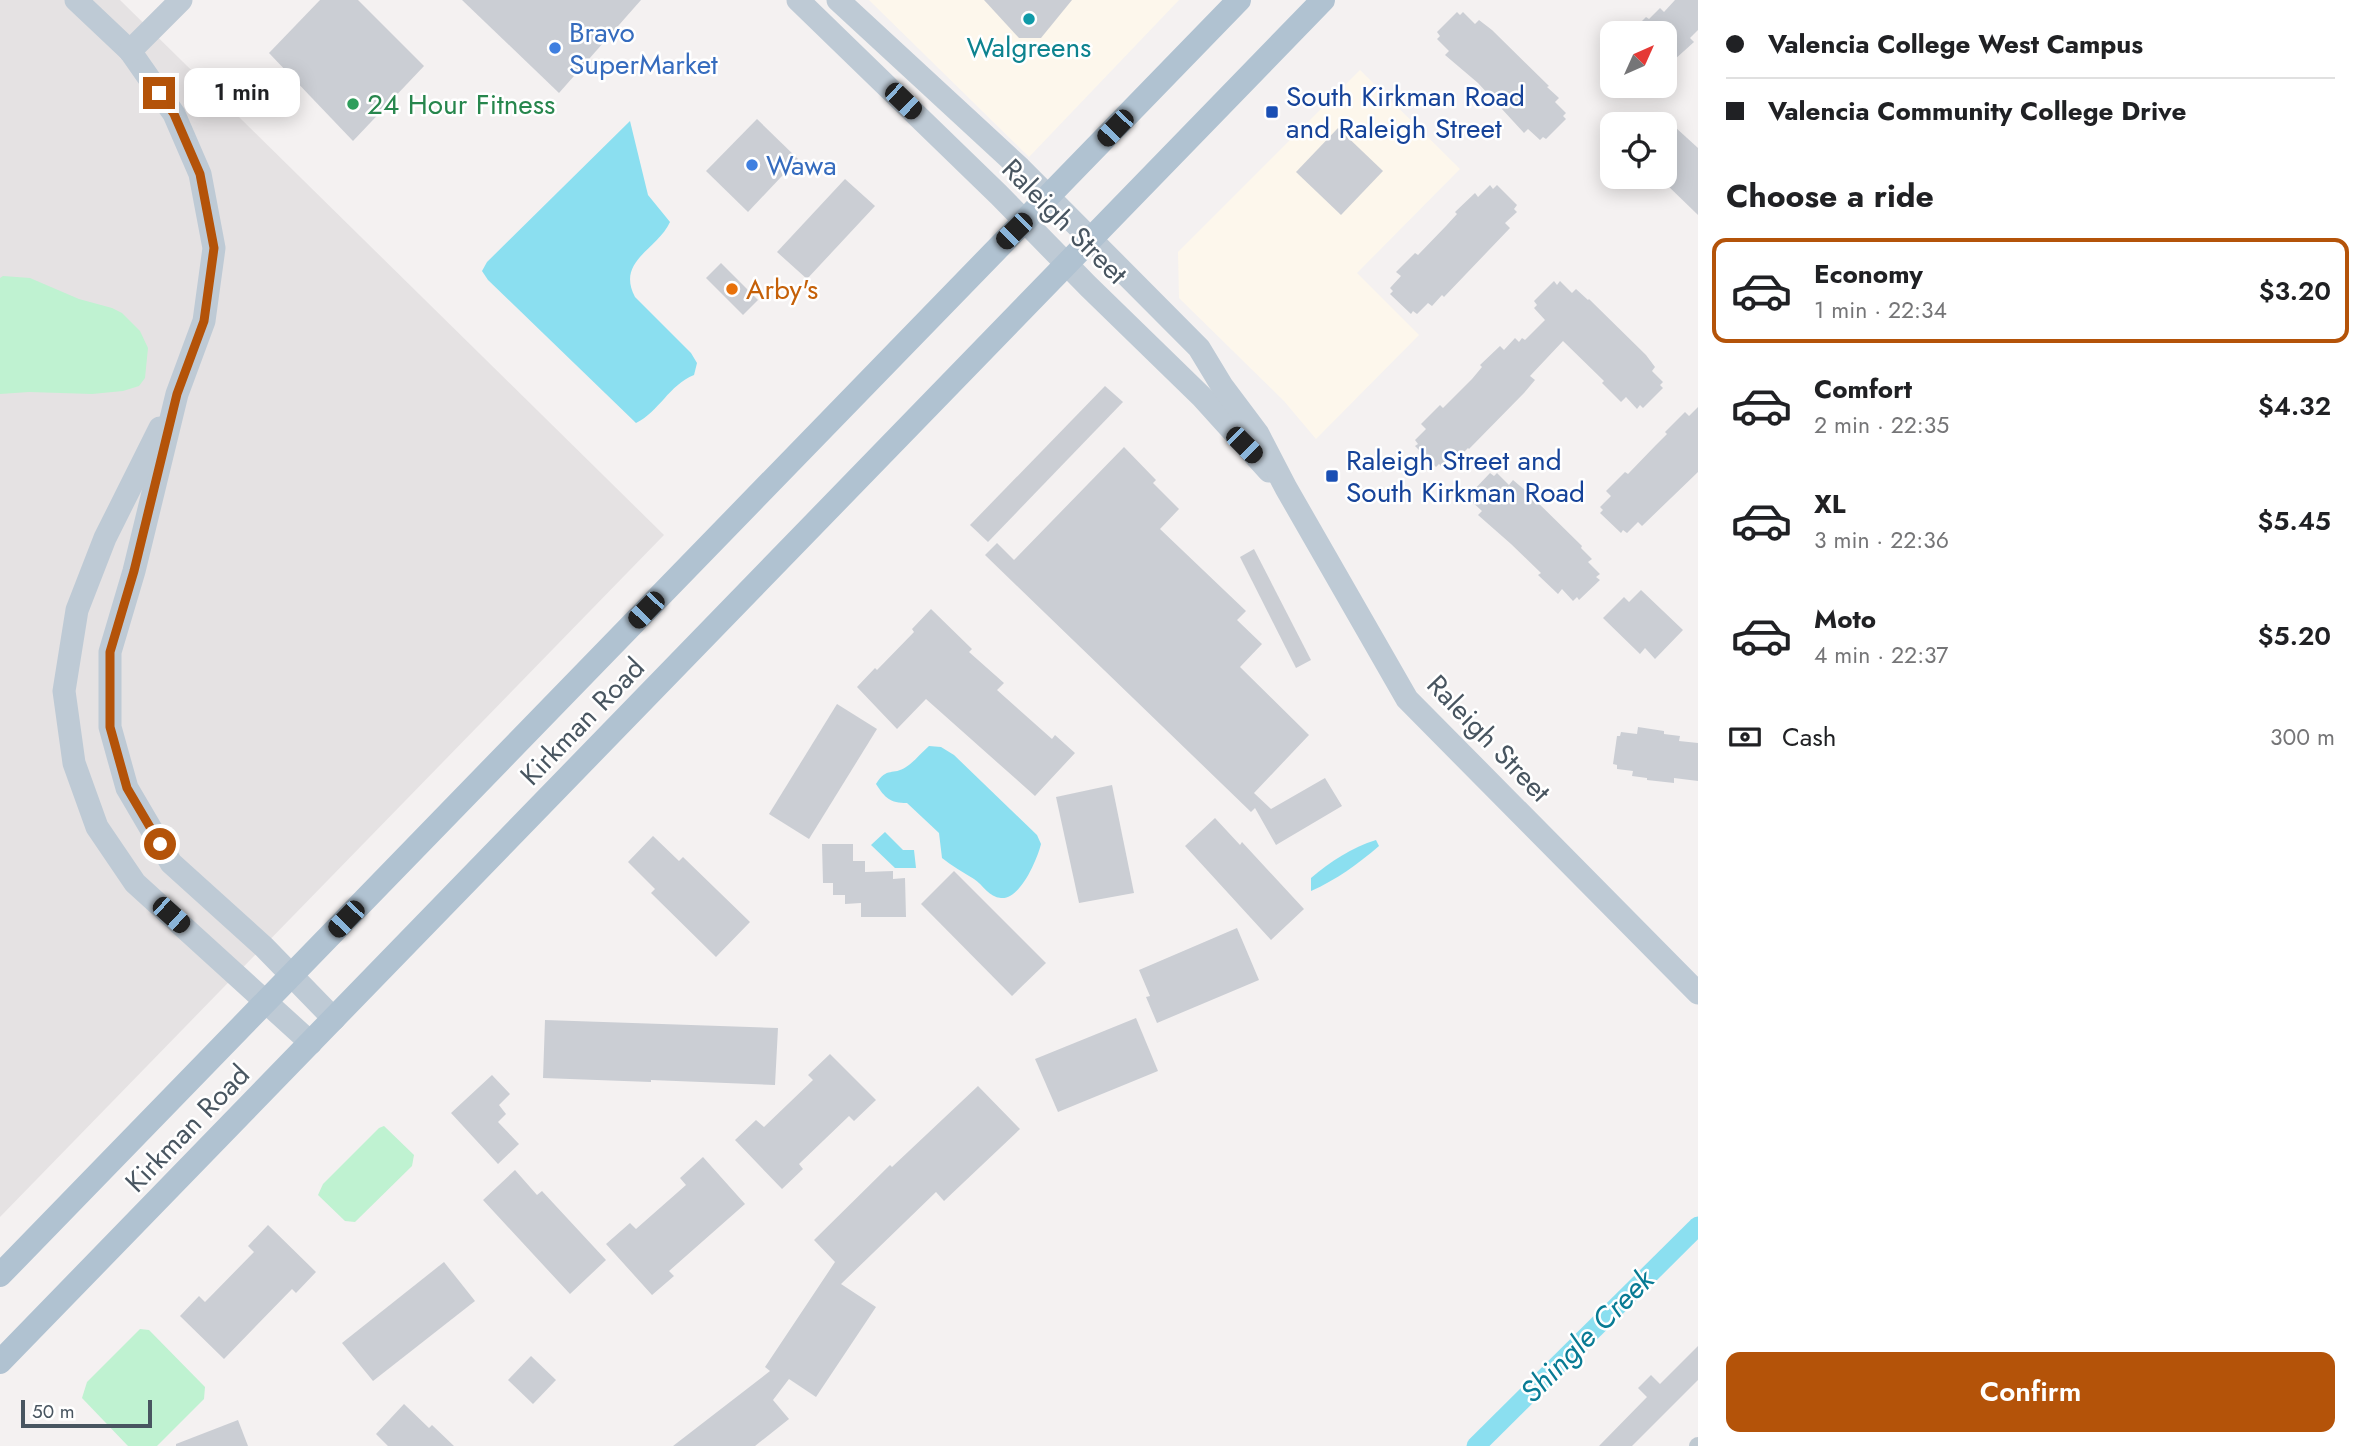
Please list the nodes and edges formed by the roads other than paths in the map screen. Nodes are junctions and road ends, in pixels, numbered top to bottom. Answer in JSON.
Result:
{"nodes":[{"id":1,"x":76,"y":0,"type":"edge"},
{"id":2,"x":181,"y":0,"type":"edge"},
{"id":3,"x":798,"y":0,"type":"edge"},
{"id":4,"x":838,"y":0,"type":"edge"},
{"id":5,"x":1239,"y":0,"type":"edge"},
{"id":6,"x":1323,"y":0,"type":"edge"},
{"id":7,"x":130,"y":51,"type":"junction"},
{"id":8,"x":1048,"y":196,"type":"junction"},
{"id":9,"x":1024,"y":220,"type":"junction"},
{"id":10,"x":1091,"y":239,"type":"junction"},
{"id":11,"x":1066,"y":264,"type":"junction"},
{"id":12,"x":177,"y":394,"type":"junction"},
{"id":13,"x":1286,"y":488,"type":"junction"},
{"id":14,"x":291,"y":975,"type":"junction"},
{"id":15,"x":1698,"y":993,"type":"edge"},
{"id":16,"x":267,"y":1001,"type":"junction"},
{"id":17,"x":334,"y":1019,"type":"junction"},
{"id":18,"x":311,"y":1043,"type":"junction"},
{"id":19,"x":0,"y":1275,"type":"edge"},
{"id":20,"x":0,"y":1362,"type":"edge"}],
"edges":[{"from":1,"to":7,"type":"street"},
{"from":2,"to":7,"type":"street"},
{"from":3,"to":9,"type":"street","name":"Raleigh Street"},
{"from":4,"to":8,"type":"street","name":"Raleigh Street"},
{"from":5,"to":8,"type":"main road","name":"Kirkman Road"},
{"from":6,"to":10,"type":"main road","name":"Kirkman Road"},
{"from":7,"to":12,"type":"street"},
{"from":8,"to":9,"type":"main road","name":"Kirkman Road"},
{"from":8,"to":10,"type":"street","name":"Raleigh Street"},
{"from":9,"to":11,"type":"street","name":"Raleigh Street"},
{"from":9,"to":14,"type":"main road","name":"Kirkman Road"},
{"from":10,"to":11,"type":"main road","name":"Kirkman Road"},
{"from":10,"to":13,"type":"street","name":"Raleigh Street"},
{"from":11,"to":13,"type":"street","name":"Raleigh Street"},
{"from":11,"to":17,"type":"main road","name":"Kirkman Road"},
{"from":12,"to":14,"type":"street"},
{"from":12,"to":16,"type":"street"},
{"from":13,"to":15,"type":"street","name":"Raleigh Street"},
{"from":14,"to":16,"type":"main road","name":"Kirkman Road"},
{"from":14,"to":17,"type":"street"},
{"from":16,"to":18,"type":"street"},
{"from":16,"to":19,"type":"main road","name":"Kirkman Road"},
{"from":17,"to":18,"type":"main road","name":"Kirkman Road"},
{"from":18,"to":20,"type":"main road","name":"Kirkman Road"}]}
